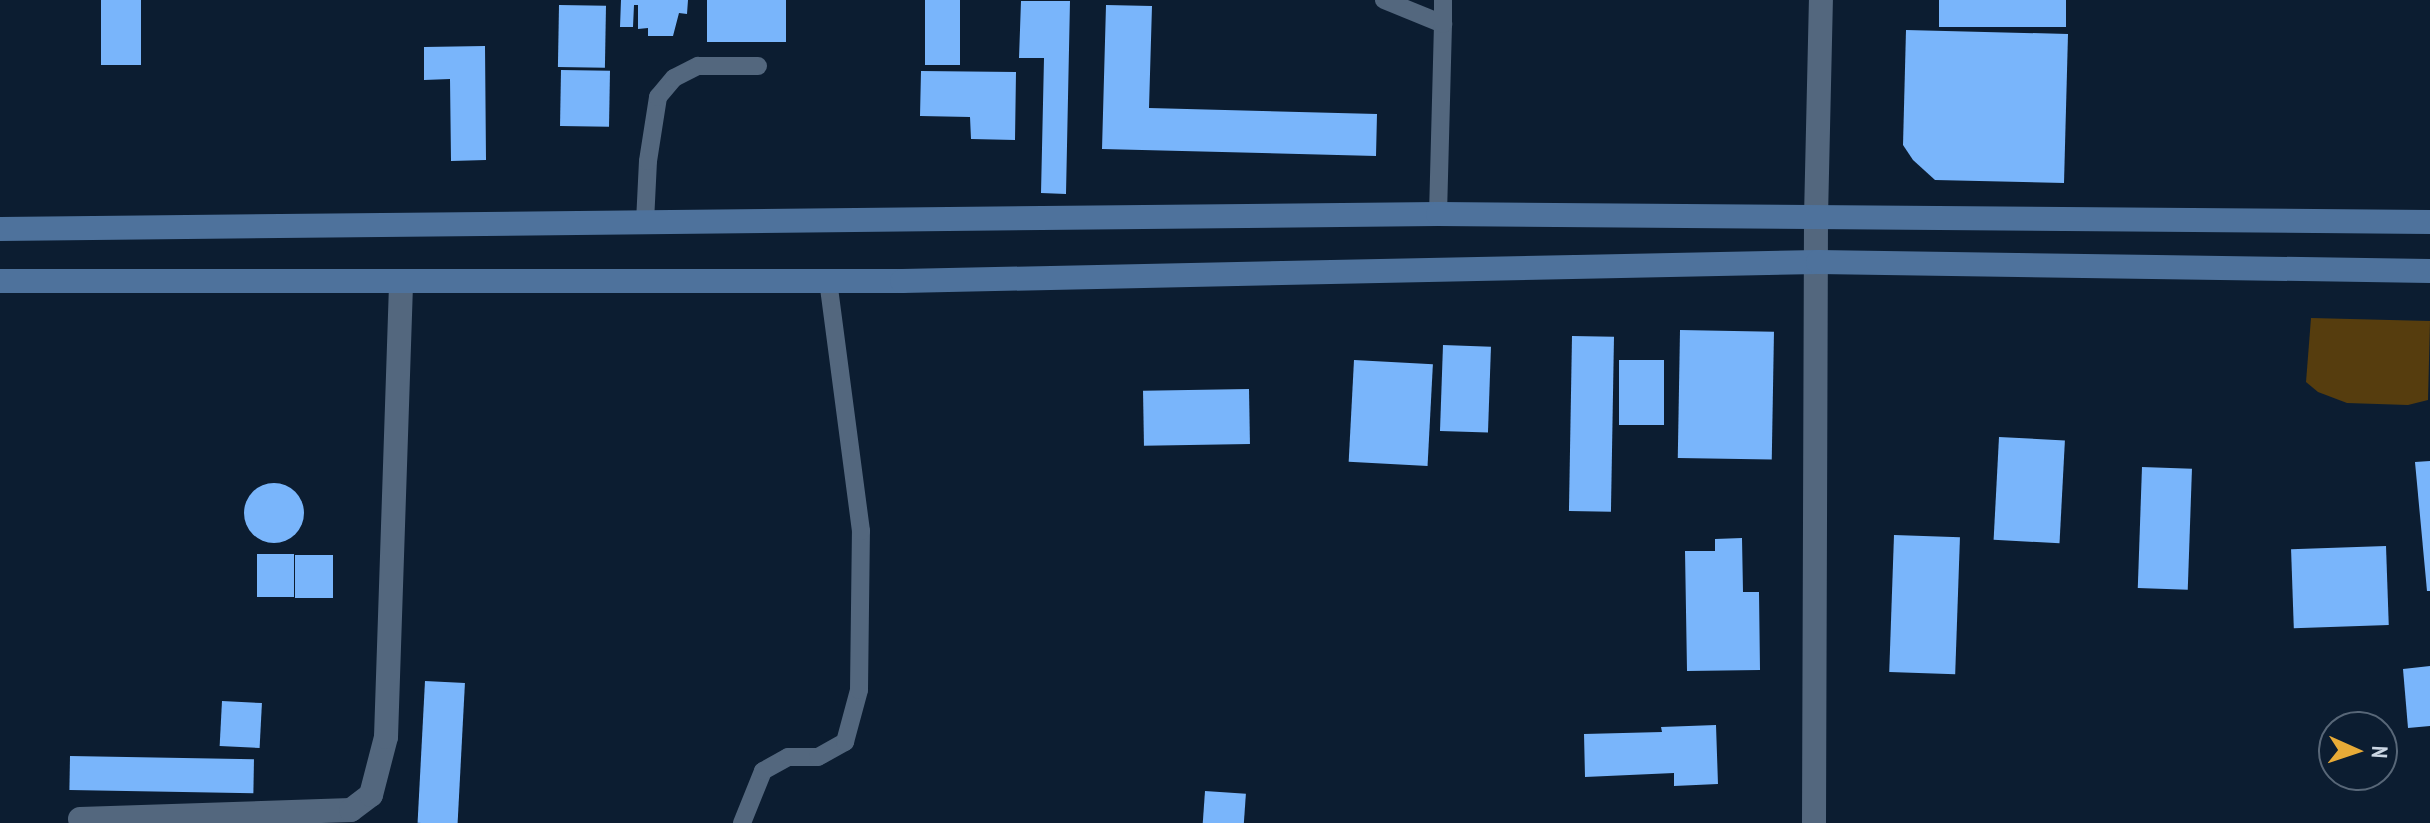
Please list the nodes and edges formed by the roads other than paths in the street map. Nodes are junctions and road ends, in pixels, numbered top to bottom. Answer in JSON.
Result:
{"nodes":[{"id":1,"x":1384,"y":0,"type":"edge"},
{"id":2,"x":1443,"y":0,"type":"edge"},
{"id":3,"x":1821,"y":0,"type":"edge"},
{"id":4,"x":1443,"y":24,"type":"junction"},
{"id":5,"x":758,"y":66,"type":"dead end"},
{"id":6,"x":1438,"y":214,"type":"junction"},
{"id":7,"x":1816,"y":217,"type":"junction"},
{"id":8,"x":645,"y":222,"type":"junction"},
{"id":9,"x":2430,"y":222,"type":"edge"},
{"id":10,"x":0,"y":229,"type":"edge"},
{"id":11,"x":1818,"y":262,"type":"junction"},
{"id":12,"x":2430,"y":271,"type":"edge"},
{"id":13,"x":0,"y":281,"type":"edge"},
{"id":14,"x":828,"y":281,"type":"junction"},
{"id":15,"x":401,"y":284,"type":"junction"},
{"id":16,"x":80,"y":819,"type":"dead end"},
{"id":17,"x":742,"y":823,"type":"edge"},
{"id":18,"x":1814,"y":823,"type":"edge"}],
"edges":[{"from":1,"to":4,"type":"lane"},
{"from":2,"to":4,"type":"lane"},
{"from":3,"to":7,"type":"street"},
{"from":4,"to":6,"type":"lane"},
{"from":5,"to":8,"type":"lane"},
{"from":6,"to":7,"type":"street"},
{"from":6,"to":8,"type":"street"},
{"from":7,"to":9,"type":"street"},
{"from":7,"to":11,"type":"street"},
{"from":8,"to":10,"type":"street"},
{"from":11,"to":12,"type":"street"},
{"from":11,"to":14,"type":"street"},
{"from":11,"to":18,"type":"street"},
{"from":13,"to":15,"type":"street"},
{"from":14,"to":15,"type":"street"},
{"from":14,"to":17,"type":"lane"},
{"from":15,"to":16,"type":"street"}]}
